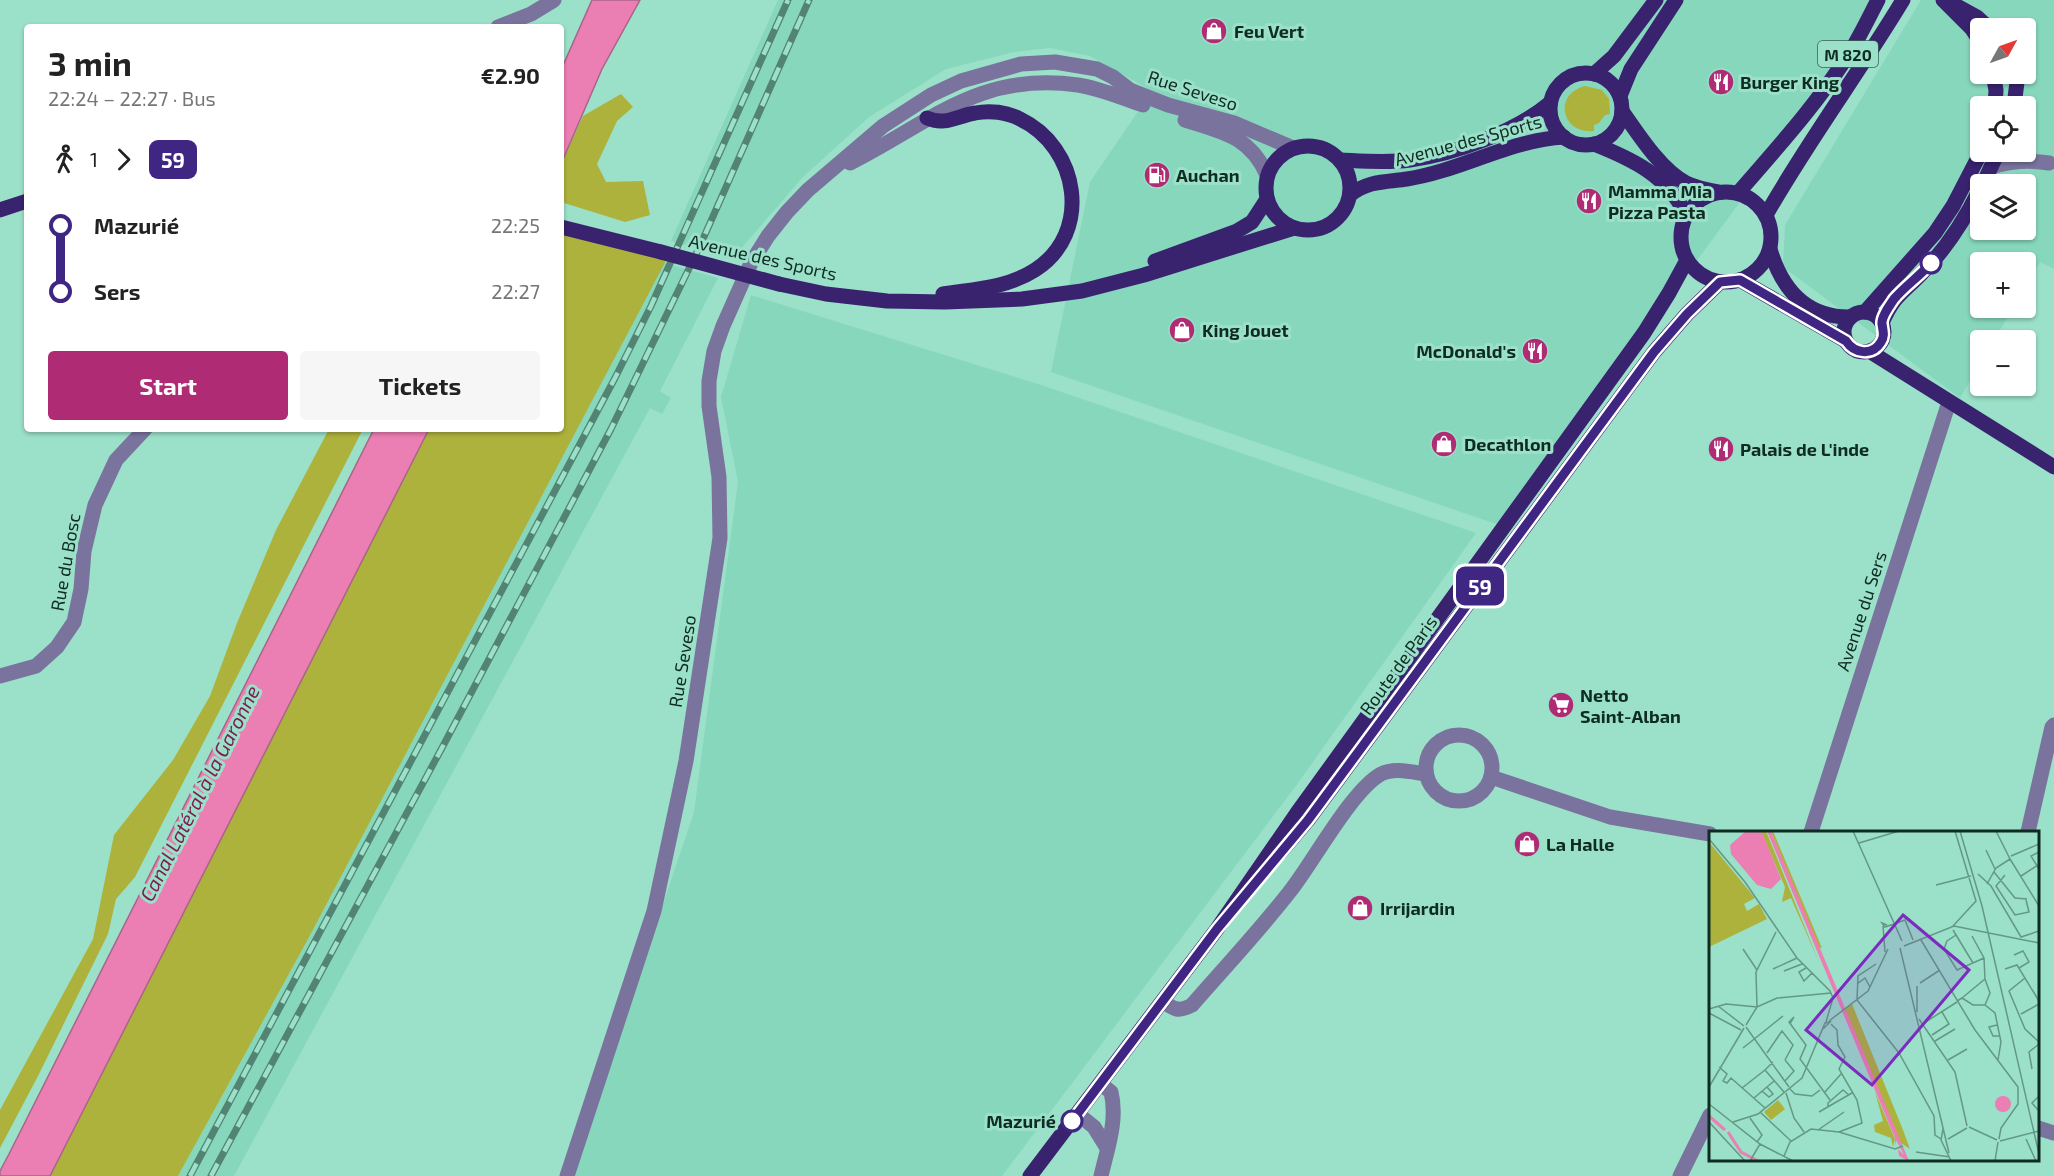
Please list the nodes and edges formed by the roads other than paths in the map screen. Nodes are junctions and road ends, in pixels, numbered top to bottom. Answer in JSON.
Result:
{"nodes":[{"id":1,"x":554,"y":0,"type":"edge"},
{"id":2,"x":1656,"y":0,"type":"edge"},
{"id":3,"x":1676,"y":0,"type":"edge"},
{"id":4,"x":1878,"y":0,"type":"edge"},
{"id":5,"x":1903,"y":0,"type":"edge"},
{"id":6,"x":1944,"y":0,"type":"edge"},
{"id":7,"x":1978,"y":18,"type":"edge"},
{"id":8,"x":506,"y":24,"type":"edge"},
{"id":9,"x":1970,"y":27,"type":"edge"},
{"id":10,"x":1594,"y":74,"type":"junction"},
{"id":11,"x":1550,"y":103,"type":"junction"},
{"id":12,"x":1621,"y":104,"type":"junction"},
{"id":13,"x":927,"y":118,"type":"junction"},
{"id":14,"x":1564,"y":137,"type":"junction"},
{"id":15,"x":1594,"y":144,"type":"junction"},
{"id":16,"x":1293,"y":148,"type":"junction"},
{"id":17,"x":2036,"y":156,"type":"edge"},
{"id":18,"x":1340,"y":160,"type":"junction"},
{"id":19,"x":1976,"y":162,"type":"edge"},
{"id":20,"x":1993,"y":162,"type":"edge"},
{"id":21,"x":2051,"y":164,"type":"edge"},
{"id":22,"x":1991,"y":167,"type":"junction"},
{"id":23,"x":828,"y":174,"type":"junction"},
{"id":24,"x":1988,"y":174,"type":"edge"},
{"id":25,"x":1267,"y":175,"type":"junction"},
{"id":26,"x":1718,"y":192,"type":"junction"},
{"id":27,"x":1738,"y":193,"type":"junction"},
{"id":28,"x":1350,"y":195,"type":"junction"},
{"id":29,"x":1267,"y":199,"type":"junction"},
{"id":30,"x":24,"y":202,"type":"edge"},
{"id":31,"x":1970,"y":206,"type":"edge"},
{"id":32,"x":0,"y":210,"type":"edge"},
{"id":33,"x":1766,"y":215,"type":"junction"},
{"id":34,"x":1686,"y":216,"type":"junction"},
{"id":35,"x":565,"y":228,"type":"edge"},
{"id":36,"x":1294,"y":228,"type":"junction"},
{"id":37,"x":1770,"y":249,"type":"junction"},
{"id":38,"x":1687,"y":260,"type":"junction"},
{"id":39,"x":1740,"y":280,"type":"junction"},
{"id":40,"x":1720,"y":282,"type":"junction"},
{"id":41,"x":1022,"y":299,"type":"junction"},
{"id":42,"x":888,"y":301,"type":"junction"},
{"id":43,"x":1858,"y":315,"type":"junction"},
{"id":44,"x":1882,"y":323,"type":"junction"},
{"id":45,"x":1846,"y":341,"type":"junction"},
{"id":46,"x":1875,"y":347,"type":"junction"},
{"id":47,"x":1949,"y":402,"type":"junction"},
{"id":48,"x":142,"y":432,"type":"edge"},
{"id":49,"x":2054,"y":467,"type":"edge"},
{"id":50,"x":0,"y":676,"type":"edge"},
{"id":51,"x":2054,"y":725,"type":"edge"},
{"id":52,"x":1426,"y":774,"type":"junction"},
{"id":53,"x":1491,"y":777,"type":"junction"},
{"id":54,"x":1811,"y":831,"type":"edge"},
{"id":55,"x":2028,"y":831,"type":"edge"},
{"id":56,"x":1709,"y":834,"type":"edge"},
{"id":57,"x":1217,"y":929,"type":"junction"},
{"id":58,"x":1163,"y":1001,"type":"junction"},
{"id":59,"x":1101,"y":1084,"type":"junction"},
{"id":60,"x":1078,"y":1114,"type":"junction"},
{"id":61,"x":1709,"y":1117,"type":"edge"},
{"id":62,"x":2039,"y":1129,"type":"edge"},
{"id":63,"x":2054,"y":1133,"type":"edge"},
{"id":64,"x":1107,"y":1148,"type":"junction"},
{"id":65,"x":1102,"y":1175,"type":"edge"},
{"id":66,"x":567,"y":1176,"type":"edge"},
{"id":67,"x":1030,"y":1176,"type":"edge"},
{"id":68,"x":1680,"y":1176,"type":"edge"}],
"edges":[{"from":1,"to":8,"type":"street"},
{"from":2,"to":10,"type":"main road"},
{"from":3,"to":12,"type":"main road"},
{"from":4,"to":27,"type":"main road","number":"M 820"},
{"from":5,"to":33,"type":"main road","number":"M 820"},
{"from":6,"to":7,"type":"main road"},
{"from":6,"to":9,"type":"main road"},
{"from":10,"to":11,"type":"main road"},
{"from":10,"to":12,"type":"main road"},
{"from":11,"to":14,"type":"main road"},
{"from":11,"to":18,"type":"main road","name":"Avenue des Sports"},
{"from":12,"to":15,"type":"main road"},
{"from":12,"to":26,"type":"main road"},
{"from":13,"to":23,"type":"street","name":"Rue Seveso"},
{"from":13,"to":25,"type":"street","name":"Rue Seveso"},
{"from":13,"to":42,"type":"main road"},
{"from":14,"to":15,"type":"main road"},
{"from":14,"to":28,"type":"main road","name":"Avenue des Sports"},
{"from":15,"to":34,"type":"main road"},
{"from":16,"to":18,"type":"main road"},
{"from":16,"to":23,"type":"street","name":"Rue Seveso"},
{"from":16,"to":25,"type":"main road"},
{"from":17,"to":21,"type":"street"},
{"from":18,"to":28,"type":"main road"},
{"from":19,"to":43,"type":"main road"},
{"from":20,"to":22,"type":"main road"},
{"from":21,"to":22,"type":"street"},
{"from":22,"to":24,"type":"main road"},
{"from":23,"to":66,"type":"street","name":"Rue Seveso"},
{"from":25,"to":29,"type":"main road"},
{"from":26,"to":27,"type":"main road"},
{"from":26,"to":34,"type":"main road"},
{"from":27,"to":33,"type":"main road"},
{"from":28,"to":36,"type":"main road"},
{"from":29,"to":36,"type":"main road"},
{"from":29,"to":41,"type":"main road","name":"Avenue des Sports"},
{"from":30,"to":32,"type":"main road"},
{"from":31,"to":44,"type":"main road"},
{"from":33,"to":37,"type":"main road"},
{"from":34,"to":38,"type":"main road"},
{"from":35,"to":42,"type":"main road","name":"Avenue des Sports","bridge":true},
{"from":36,"to":41,"type":"main road","name":"Avenue des Sports"},
{"from":37,"to":39,"type":"main road"},
{"from":37,"to":43,"type":"main road"},
{"from":38,"to":40,"type":"main road"},
{"from":38,"to":57,"type":"main road","name":"Route de Paris"},
{"from":39,"to":40,"type":"main road"},
{"from":39,"to":45,"type":"main road"},
{"from":40,"to":57,"type":"main road","name":"Route de Paris"},
{"from":41,"to":42,"type":"main road","name":"Avenue des Sports"},
{"from":43,"to":44,"type":"main road"},
{"from":43,"to":45,"type":"main road"},
{"from":44,"to":46,"type":"main road"},
{"from":45,"to":46,"type":"main road"},
{"from":46,"to":47,"type":"main road"},
{"from":47,"to":49,"type":"main road"},
{"from":47,"to":54,"type":"street","name":"Avenue du Sers"},
{"from":48,"to":50,"type":"street","name":"Rue du Bosc"},
{"from":51,"to":55,"type":"street"},
{"from":52,"to":53,"type":"street"},
{"from":52,"to":53,"type":"street"},
{"from":52,"to":58,"type":"street"},
{"from":53,"to":56,"type":"street"},
{"from":57,"to":58,"type":"main road","name":"Route de Paris"},
{"from":58,"to":59,"type":"main road","name":"Route de Paris"},
{"from":59,"to":60,"type":"main road","name":"Route de Paris"},
{"from":59,"to":64,"type":"street"},
{"from":60,"to":64,"type":"street"},
{"from":60,"to":67,"type":"main road","name":"Route de Paris"},
{"from":61,"to":68,"type":"street"},
{"from":62,"to":63,"type":"street"},
{"from":64,"to":65,"type":"street"}]}
